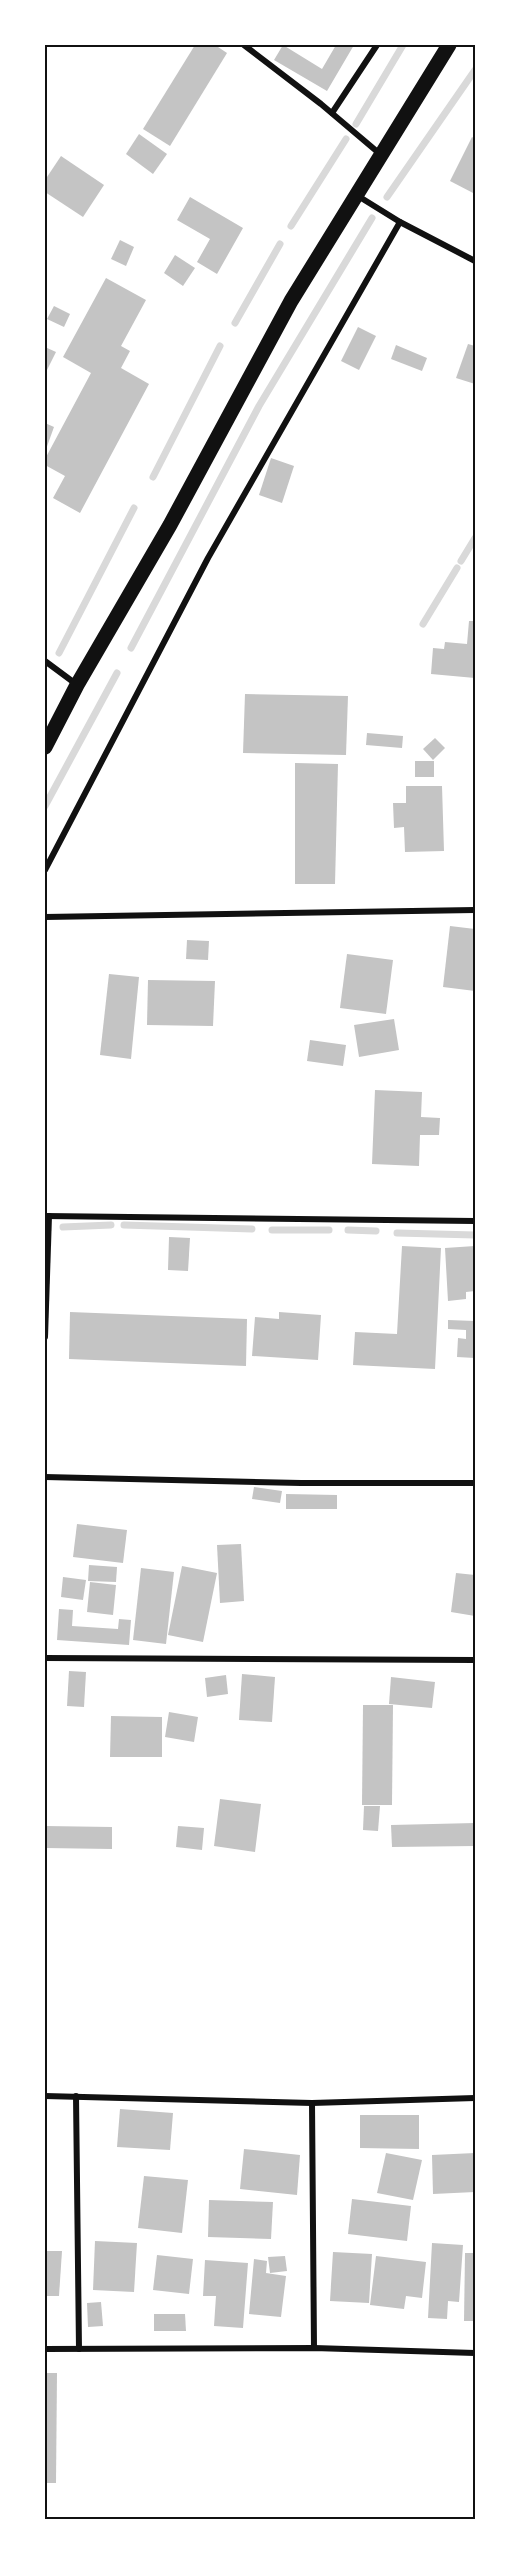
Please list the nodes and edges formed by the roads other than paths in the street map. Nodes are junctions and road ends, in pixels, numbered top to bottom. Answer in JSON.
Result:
{"nodes":[{"id":1,"x":244,"y":45,"type":"edge"},
{"id":2,"x":377,"y":45,"type":"edge"},
{"id":3,"x":449,"y":45,"type":"edge"},
{"id":4,"x":332,"y":113,"type":"junction"},
{"id":5,"x":380,"y":155,"type":"junction"},
{"id":6,"x":357,"y":196,"type":"junction"},
{"id":7,"x":400,"y":222,"type":"junction"},
{"id":8,"x":475,"y":261,"type":"edge"},
{"id":9,"x":45,"y":661,"type":"edge"},
{"id":10,"x":76,"y":685,"type":"junction"},
{"id":11,"x":45,"y":747,"type":"edge"},
{"id":12,"x":45,"y":870,"type":"edge"},
{"id":13,"x":475,"y":910,"type":"edge"},
{"id":14,"x":45,"y":917,"type":"edge"},
{"id":15,"x":47,"y":1216,"type":"edge"},
{"id":16,"x":475,"y":1221,"type":"edge"},
{"id":17,"x":45,"y":1337,"type":"edge"},
{"id":18,"x":45,"y":1477,"type":"edge"},
{"id":19,"x":475,"y":1483,"type":"edge"},
{"id":20,"x":45,"y":1658,"type":"edge"},
{"id":21,"x":475,"y":1660,"type":"edge"},
{"id":22,"x":45,"y":2096,"type":"edge"},
{"id":23,"x":76,"y":2096,"type":"junction"},
{"id":24,"x":475,"y":2098,"type":"edge"},
{"id":25,"x":312,"y":2103,"type":"junction"},
{"id":26,"x":314,"y":2348,"type":"junction"},
{"id":27,"x":45,"y":2349,"type":"edge"},
{"id":28,"x":79,"y":2349,"type":"junction"},
{"id":29,"x":475,"y":2353,"type":"edge"}],
"edges":[{"from":1,"to":4,"type":"street"},
{"from":2,"to":4,"type":"street"},
{"from":3,"to":5,"type":"main road"},
{"from":4,"to":5,"type":"street"},
{"from":5,"to":6,"type":"main road"},
{"from":6,"to":7,"type":"street"},
{"from":6,"to":10,"type":"main road"},
{"from":7,"to":8,"type":"street"},
{"from":7,"to":12,"type":"street"},
{"from":9,"to":10,"type":"street"},
{"from":10,"to":11,"type":"main road"},
{"from":13,"to":14,"type":"street"},
{"from":15,"to":16,"type":"street"},
{"from":15,"to":17,"type":"street"},
{"from":18,"to":19,"type":"street"},
{"from":20,"to":21,"type":"street"},
{"from":22,"to":23,"type":"street"},
{"from":23,"to":25,"type":"street"},
{"from":23,"to":28,"type":"street"},
{"from":24,"to":25,"type":"street"},
{"from":25,"to":26,"type":"street"},
{"from":26,"to":28,"type":"street"},
{"from":26,"to":29,"type":"street"},
{"from":27,"to":28,"type":"street"}]}
